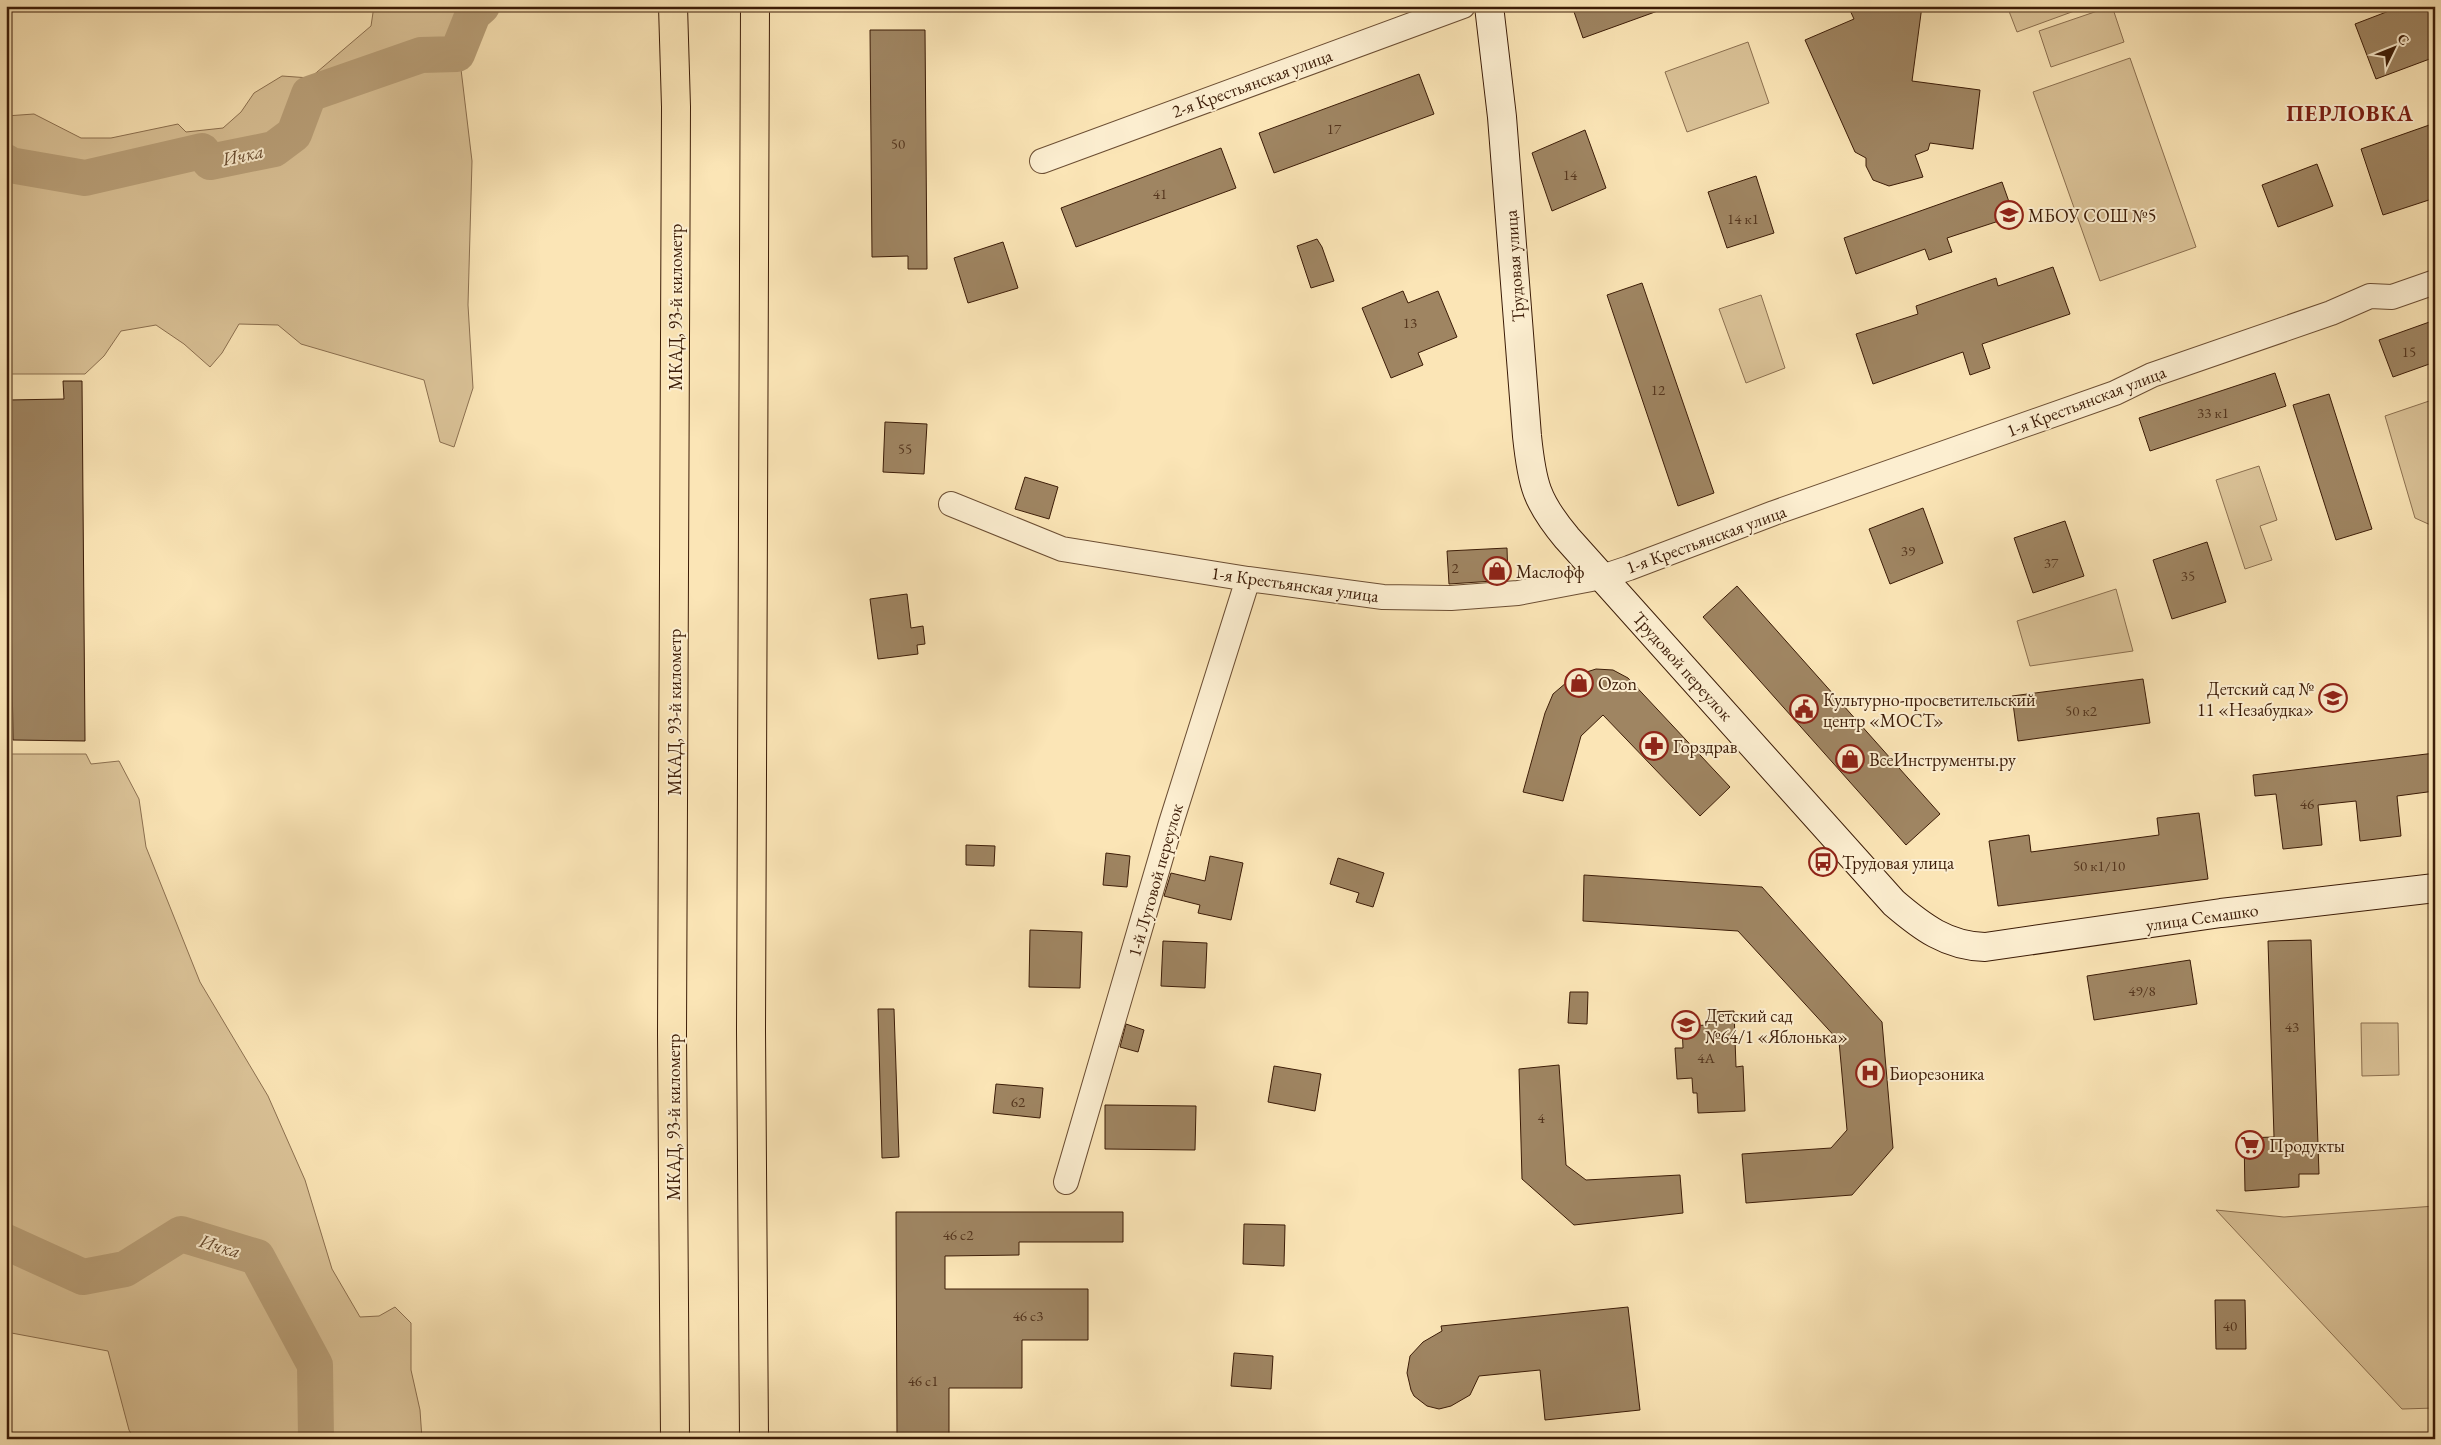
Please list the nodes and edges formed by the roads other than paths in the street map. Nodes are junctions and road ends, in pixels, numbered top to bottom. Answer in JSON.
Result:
{"nodes":[{"id":1,"x":673,"y":6,"type":"edge"},
{"id":2,"x":754,"y":6,"type":"edge"},
{"id":3,"x":1463,"y":6,"type":"edge"},
{"id":4,"x":1489,"y":6,"type":"edge"},
{"id":5,"x":1042,"y":160,"type":"dead end"},
{"id":6,"x":2435,"y":282,"type":"edge"},
{"id":7,"x":951,"y":504,"type":"dead end"},
{"id":8,"x":1552,"y":520,"type":"joint"},
{"id":9,"x":1602,"y":577,"type":"junction"},
{"id":10,"x":1248,"y":579,"type":"junction"},
{"id":11,"x":2435,"y":888,"type":"edge"},
{"id":12,"x":1969,"y":946,"type":"joint"},
{"id":13,"x":1066,"y":1182,"type":"dead end"},
{"id":14,"x":754,"y":1426,"type":"edge"},
{"id":15,"x":675,"y":1428,"type":"edge"}],
"edges":[{"from":1,"to":15,"type":"highway","name":"МКАД, 93-й километр"},
{"from":2,"to":14,"type":"highway"},
{"from":3,"to":5,"type":"street","name":"2-я Крестьянская улица"},
{"from":4,"to":8,"type":"main road","name":"Трудовая улица"},
{"from":6,"to":9,"type":"street","name":"1-я Крестьянская улица"},
{"from":7,"to":10,"type":"street","name":"1-я Крестьянская улица"},
{"from":8,"to":9,"type":"main road","name":"Трудовой переулок"},
{"from":9,"to":10,"type":"street","name":"1-я Крестьянская улица"},
{"from":9,"to":12,"type":"main road","name":"Трудовой переулок"},
{"from":10,"to":13,"type":"street","name":"1-й Луговой переулок"},
{"from":11,"to":12,"type":"main road","name":"улица Семашко"}]}
